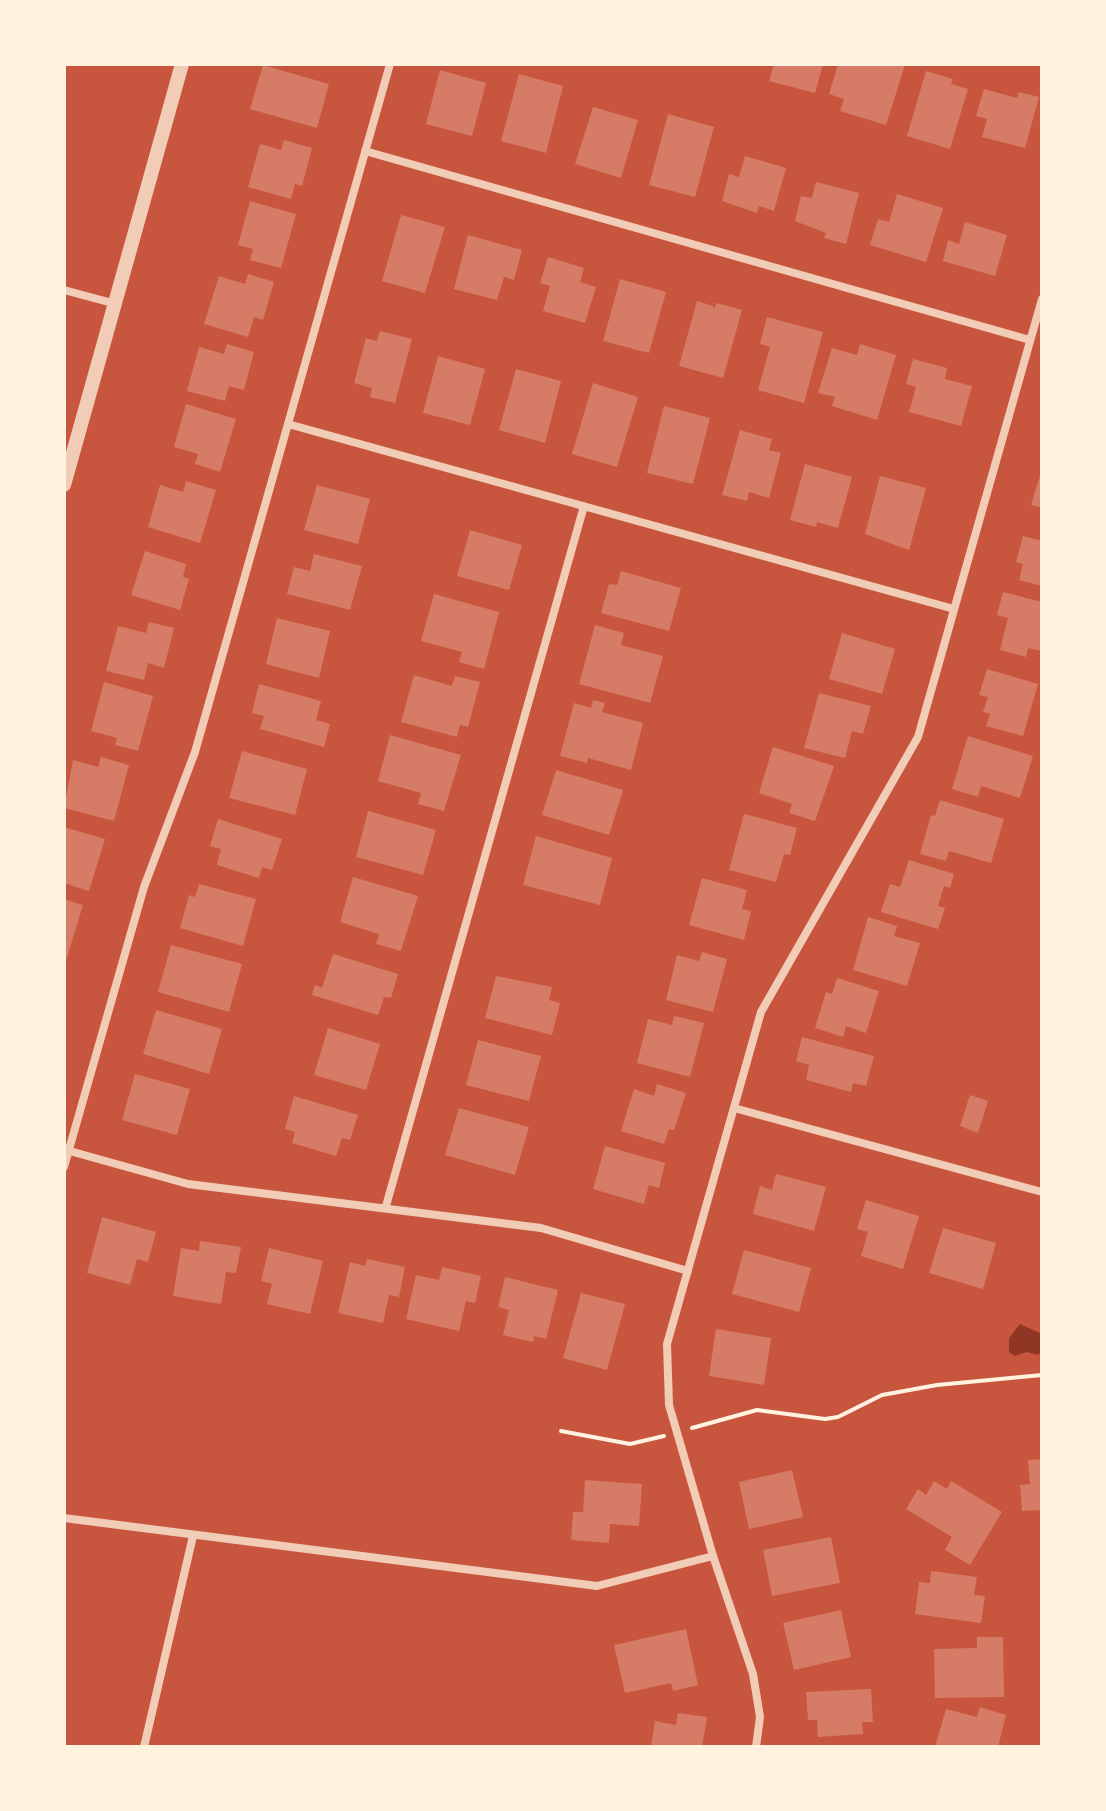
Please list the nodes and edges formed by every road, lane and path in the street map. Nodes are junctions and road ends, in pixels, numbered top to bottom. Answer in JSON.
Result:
{"nodes":[{"id":1,"x":182,"y":64,"type":"edge"},
{"id":2,"x":390,"y":64,"type":"edge"},
{"id":3,"x":365,"y":151,"type":"junction"},
{"id":4,"x":64,"y":290,"type":"edge"},
{"id":5,"x":1042,"y":299,"type":"edge"},
{"id":6,"x":116,"y":304,"type":"junction"},
{"id":7,"x":1030,"y":340,"type":"junction"},
{"id":8,"x":288,"y":424,"type":"junction"},
{"id":9,"x":64,"y":485,"type":"edge"},
{"id":10,"x":584,"y":506,"type":"junction"},
{"id":11,"x":954,"y":609,"type":"junction"},
{"id":12,"x":734,"y":1108,"type":"junction"},
{"id":13,"x":66,"y":1150,"type":"edge"},
{"id":14,"x":64,"y":1167,"type":"edge"},
{"id":15,"x":1042,"y":1192,"type":"edge"},
{"id":16,"x":386,"y":1206,"type":"junction"},
{"id":17,"x":688,"y":1271,"type":"junction"},
{"id":18,"x":1042,"y":1375,"type":"edge"},
{"id":19,"x":561,"y":1431,"type":"dead end"},
{"id":20,"x":678,"y":1432,"type":"junction"},
{"id":21,"x":64,"y":1518,"type":"edge"},
{"id":22,"x":193,"y":1536,"type":"junction"},
{"id":23,"x":713,"y":1556,"type":"junction"},
{"id":24,"x":144,"y":1747,"type":"edge"},
{"id":25,"x":756,"y":1747,"type":"edge"}],
"edges":[{"from":1,"to":6,"type":"street"},
{"from":2,"to":3,"type":"street"},
{"from":3,"to":7,"type":"street"},
{"from":3,"to":8,"type":"street"},
{"from":4,"to":6,"type":"street"},
{"from":5,"to":7,"type":"street"},
{"from":6,"to":9,"type":"street"},
{"from":7,"to":11,"type":"street"},
{"from":8,"to":10,"type":"street"},
{"from":8,"to":13,"type":"street"},
{"from":10,"to":11,"type":"street"},
{"from":10,"to":16,"type":"street"},
{"from":11,"to":12,"type":"street"},
{"from":12,"to":15,"type":"street"},
{"from":12,"to":17,"type":"street"},
{"from":13,"to":14,"type":"street"},
{"from":13,"to":16,"type":"street"},
{"from":16,"to":17,"type":"street"},
{"from":17,"to":20,"type":"street"},
{"from":18,"to":20,"type":"path"},
{"from":19,"to":20,"type":"path"},
{"from":20,"to":23,"type":"street"},
{"from":21,"to":22,"type":"street"},
{"from":22,"to":23,"type":"street"},
{"from":22,"to":24,"type":"street"},
{"from":23,"to":25,"type":"street"}]}
